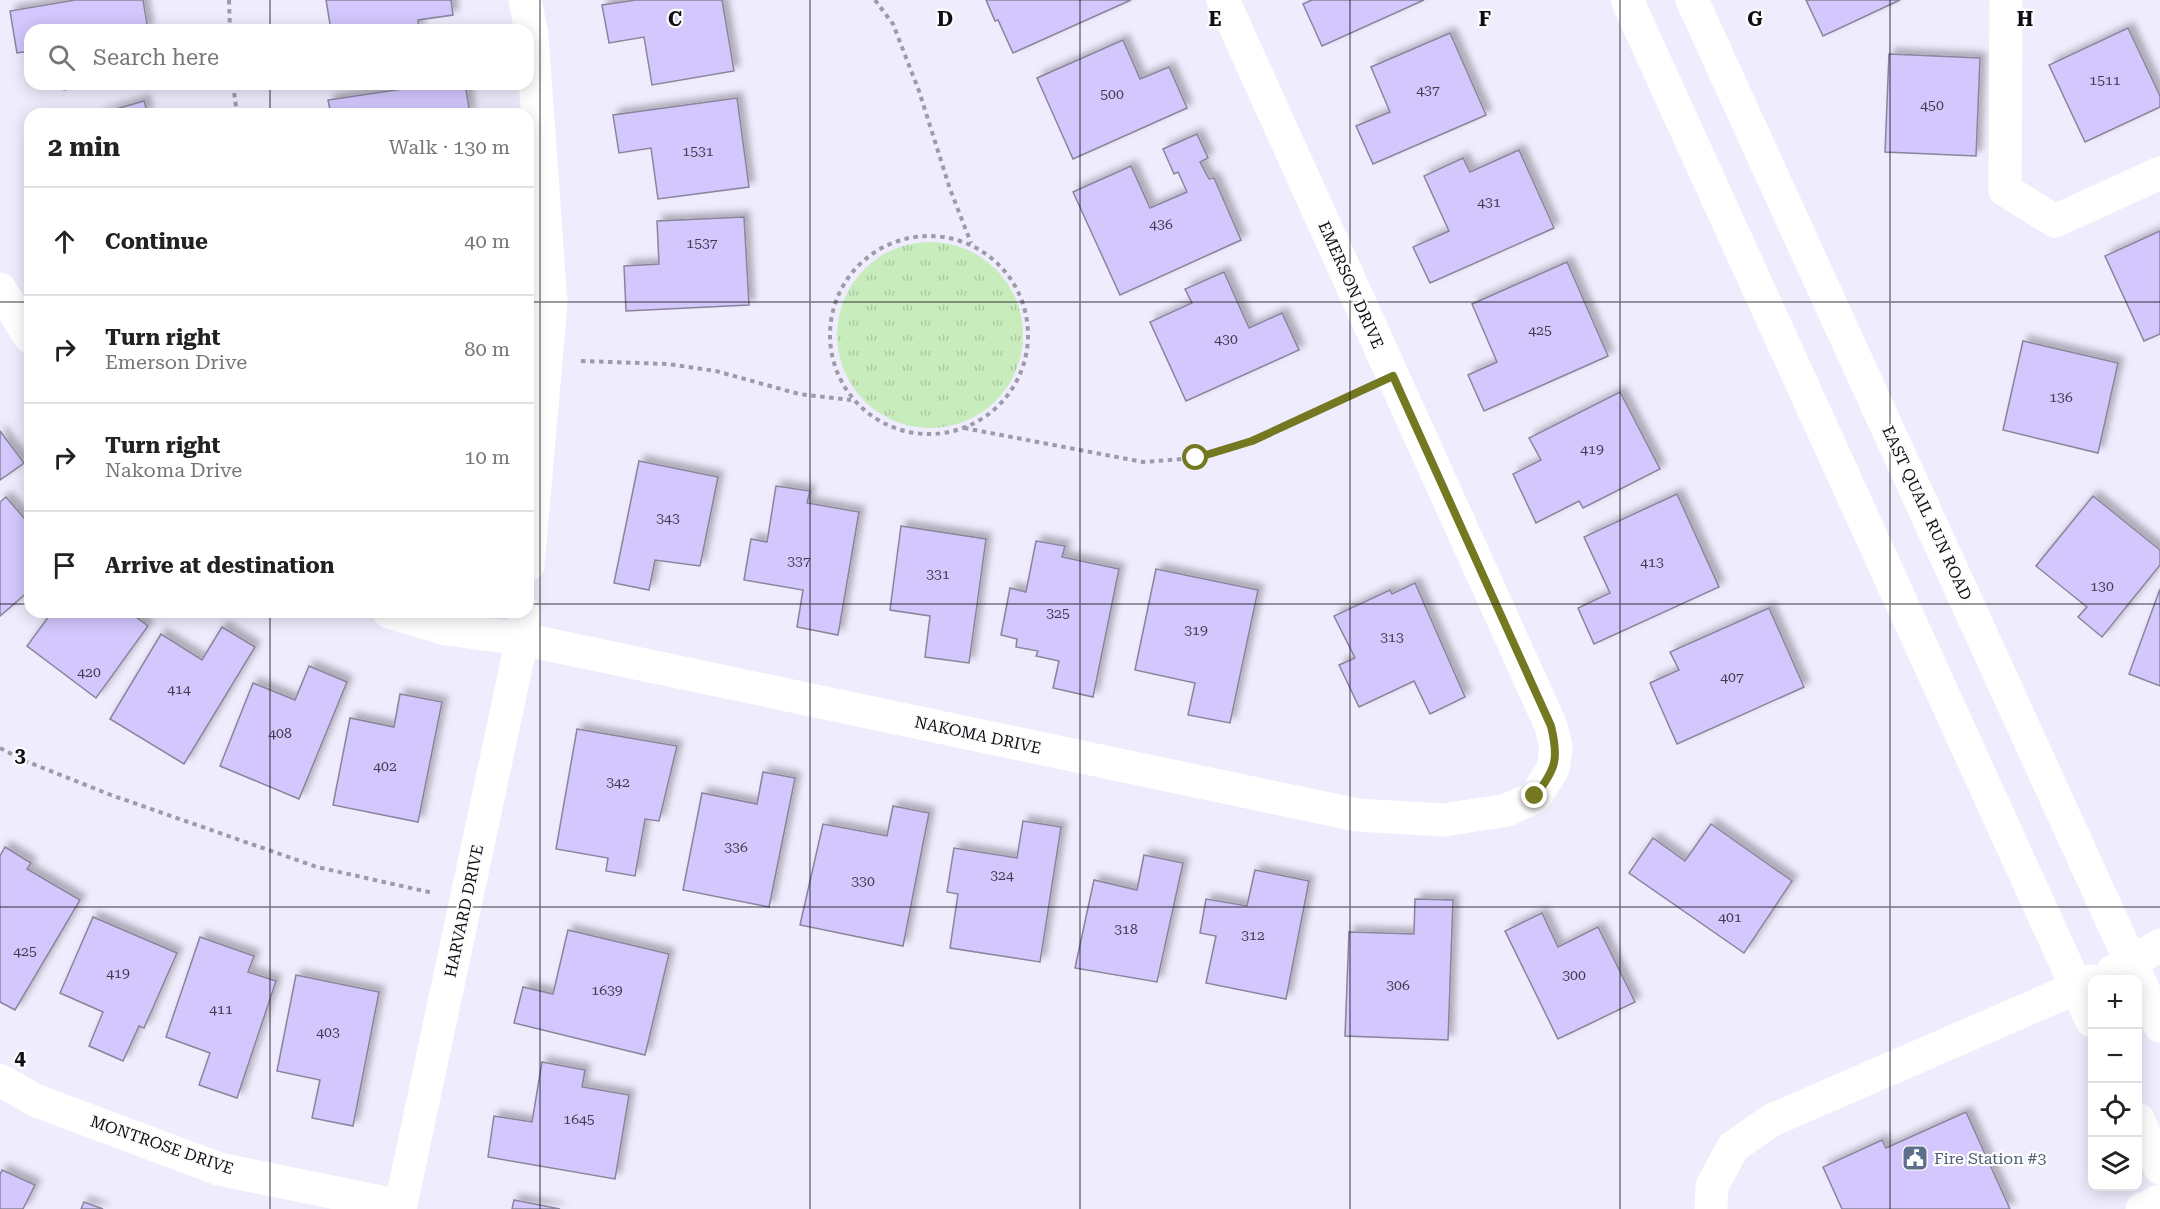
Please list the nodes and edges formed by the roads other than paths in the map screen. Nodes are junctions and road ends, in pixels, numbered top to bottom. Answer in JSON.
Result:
{"nodes":[{"id":1,"x":525,"y":0,"type":"edge"},
{"id":2,"x":1223,"y":0,"type":"edge"},
{"id":3,"x":1627,"y":0,"type":"edge"},
{"id":4,"x":1692,"y":0,"type":"edge"},
{"id":5,"x":2006,"y":0,"type":"edge"},
{"id":6,"x":530,"y":24,"type":"edge"},
{"id":7,"x":534,"y":64,"type":"edge"},
{"id":8,"x":2160,"y":173,"type":"edge"},
{"id":9,"x":0,"y":289,"type":"edge"},
{"id":10,"x":24,"y":327,"type":"edge"},
{"id":11,"x":534,"y":497,"type":"edge"},
{"id":12,"x":408,"y":618,"type":"edge"},
{"id":13,"x":523,"y":626,"type":"edge"},
{"id":14,"x":1553,"y":769,"type":"joint"},
{"id":15,"x":2160,"y":945,"type":"edge"},
{"id":16,"x":2132,"y":963,"type":"junction"},
{"id":17,"x":2106,"y":975,"type":"edge"},
{"id":18,"x":2088,"y":981,"type":"edge"},
{"id":19,"x":2088,"y":983,"type":"edge"},
{"id":20,"x":2160,"y":1026,"type":"edge"},
{"id":21,"x":0,"y":1080,"type":"edge"},
{"id":22,"x":2142,"y":1128,"type":"edge"},
{"id":23,"x":2160,"y":1167,"type":"edge"},
{"id":24,"x":2160,"y":1201,"type":"edge"},
{"id":25,"x":400,"y":1208,"type":"edge"},
{"id":26,"x":1711,"y":1209,"type":"edge"},
{"id":27,"x":2142,"y":1209,"type":"edge"}],
"edges":[{"from":1,"to":6,"type":"street"},
{"from":2,"to":14,"type":"street","name":"EMERSON DRIVE"},
{"from":3,"to":18,"type":"street"},
{"from":4,"to":16,"type":"street","name":"EAST QUAIL RUN ROAD"},
{"from":5,"to":8,"type":"street"},
{"from":7,"to":11,"type":"street"},
{"from":9,"to":10,"type":"street"},
{"from":12,"to":13,"type":"street","name":"NAKOMA DRIVE"},
{"from":13,"to":14,"type":"street","name":"NAKOMA DRIVE"},
{"from":13,"to":25,"type":"street","name":"HARVARD DRIVE"},
{"from":15,"to":16,"type":"street"},
{"from":16,"to":17,"type":"street"},
{"from":16,"to":20,"type":"street","name":"EAST QUAIL RUN ROAD"},
{"from":19,"to":26,"type":"street"},
{"from":21,"to":25,"type":"street","name":"MONTROSE DRIVE"},
{"from":22,"to":23,"type":"street"},
{"from":24,"to":27,"type":"street"}]}
